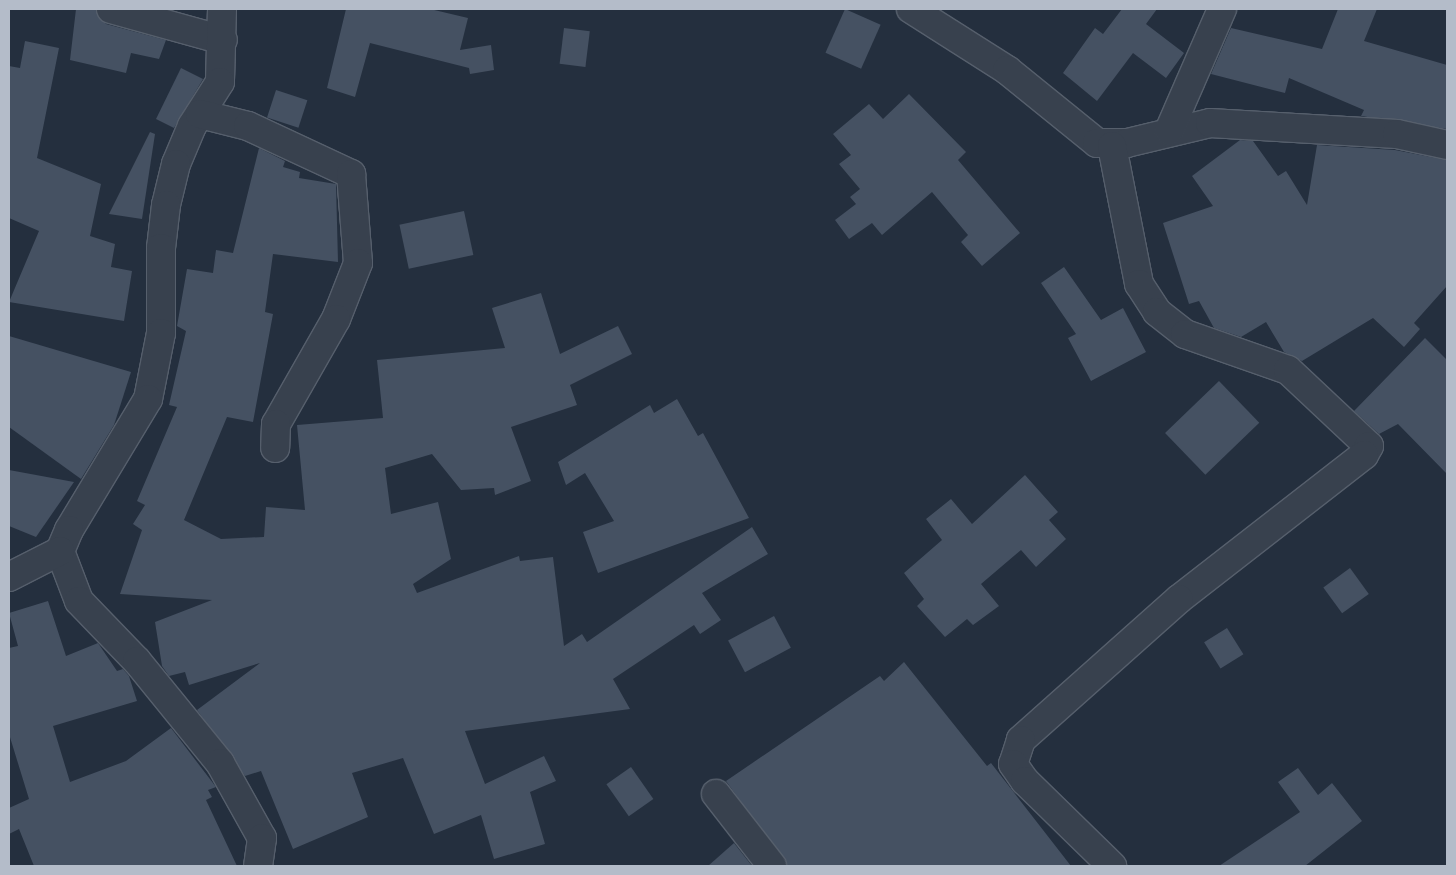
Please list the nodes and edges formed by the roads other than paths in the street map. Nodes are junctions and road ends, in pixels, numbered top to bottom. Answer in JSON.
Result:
{"nodes":[{"id":1,"x":111,"y":9,"type":"edge"},
{"id":2,"x":222,"y":9,"type":"edge"},
{"id":3,"x":911,"y":9,"type":"edge"},
{"id":4,"x":1222,"y":9,"type":"edge"},
{"id":5,"x":223,"y":40,"type":"junction"},
{"id":6,"x":200,"y":114,"type":"junction"},
{"id":7,"x":1169,"y":131,"type":"junction"},
{"id":8,"x":1447,"y":145,"type":"edge"},
{"id":9,"x":1112,"y":146,"type":"junction"},
{"id":10,"x":275,"y":448,"type":"dead end"},
{"id":11,"x":60,"y":551,"type":"junction"},
{"id":12,"x":9,"y":577,"type":"edge"},
{"id":13,"x":716,"y":794,"type":"dead end"},
{"id":14,"x":258,"y":866,"type":"edge"},
{"id":15,"x":772,"y":866,"type":"edge"},
{"id":16,"x":1112,"y":866,"type":"edge"}],
"edges":[{"from":1,"to":5,"type":"street"},
{"from":2,"to":5,"type":"street"},
{"from":3,"to":9,"type":"street"},
{"from":4,"to":7,"type":"street"},
{"from":5,"to":6,"type":"street"},
{"from":6,"to":10,"type":"street"},
{"from":6,"to":11,"type":"street"},
{"from":7,"to":8,"type":"street"},
{"from":7,"to":9,"type":"street"},
{"from":9,"to":16,"type":"street"},
{"from":11,"to":12,"type":"street"},
{"from":11,"to":14,"type":"street"},
{"from":13,"to":15,"type":"street"}]}
